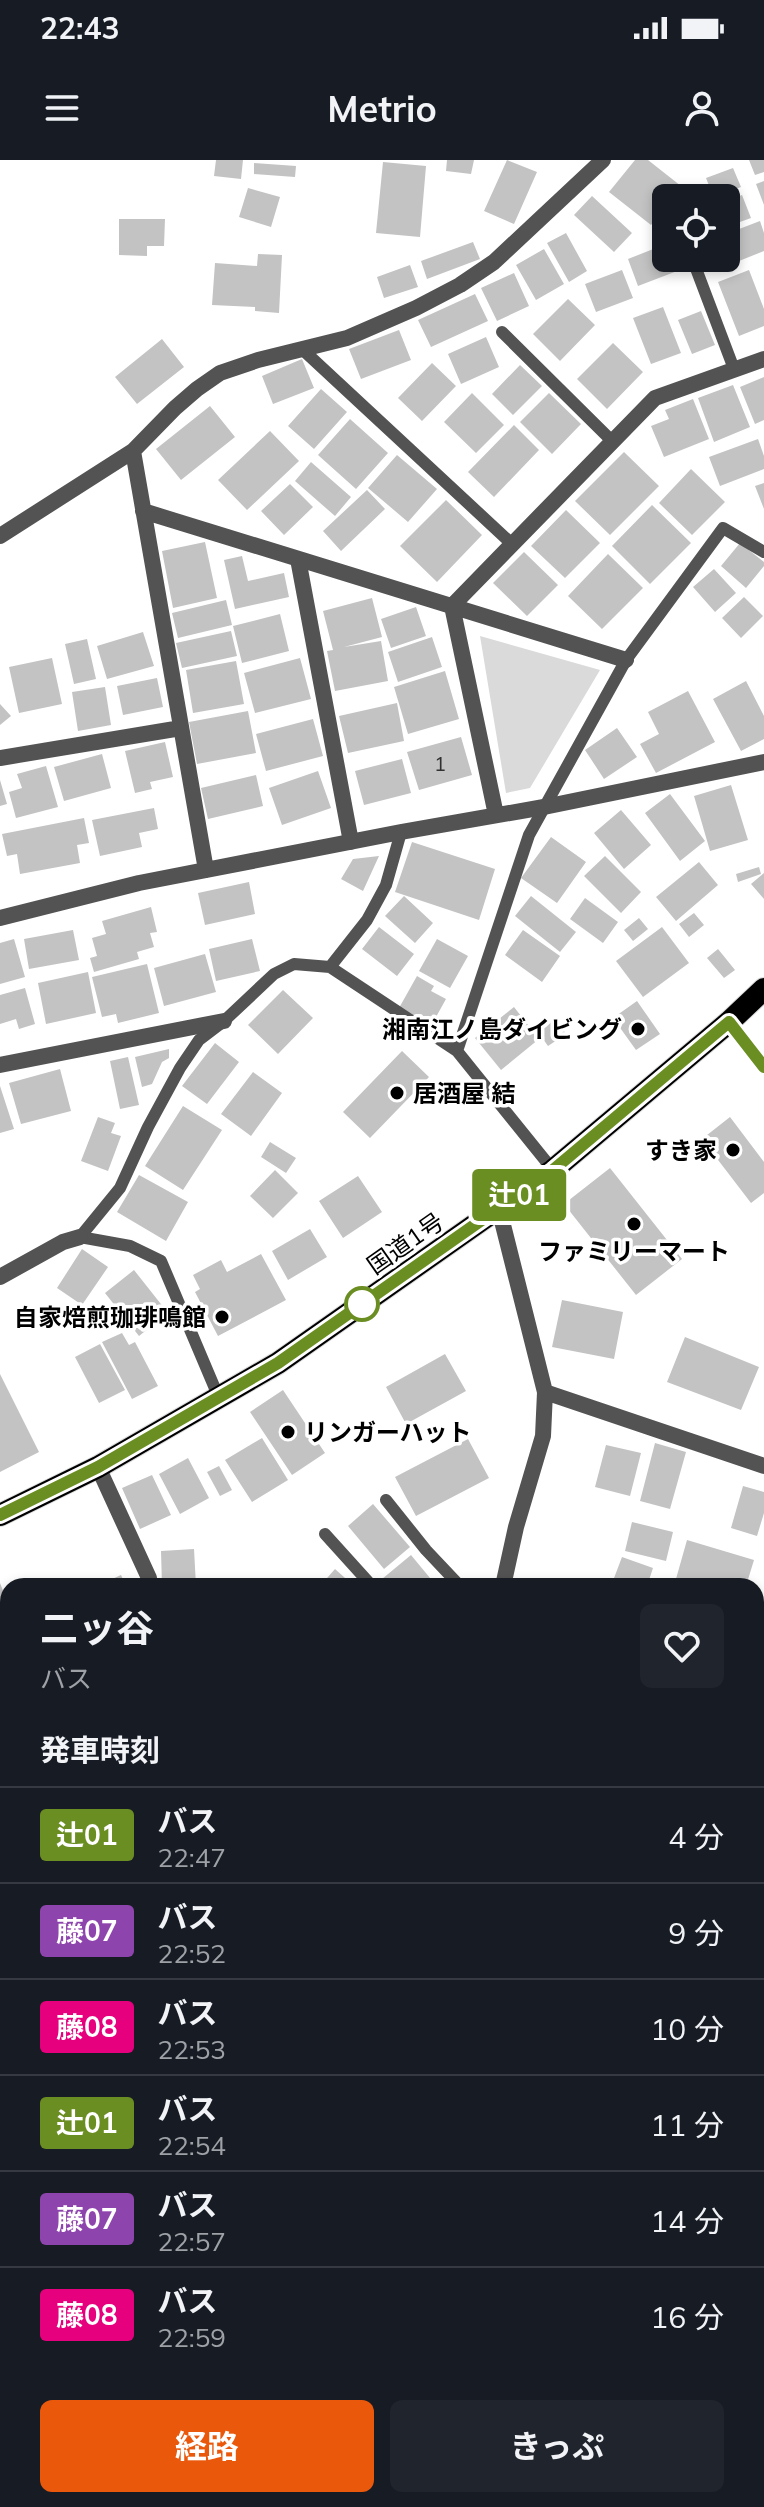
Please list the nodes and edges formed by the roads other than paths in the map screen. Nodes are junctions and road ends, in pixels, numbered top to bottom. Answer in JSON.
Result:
{"nodes":[{"id":1,"x":603,"y":160,"type":"edge"},
{"id":2,"x":697,"y":272,"type":"edge"},
{"id":3,"x":502,"y":332,"type":"dead end"},
{"id":4,"x":303,"y":350,"type":"junction"},
{"id":5,"x":764,"y":359,"type":"edge"},
{"id":6,"x":734,"y":369,"type":"junction"},
{"id":7,"x":612,"y":441,"type":"junction"},
{"id":8,"x":133,"y":451,"type":"junction"},
{"id":9,"x":143,"y":511,"type":"junction"},
{"id":10,"x":0,"y":536,"type":"edge"},
{"id":11,"x":512,"y":544,"type":"junction"},
{"id":12,"x":764,"y":552,"type":"edge"},
{"id":13,"x":298,"y":559,"type":"junction"},
{"id":14,"x":452,"y":606,"type":"junction"},
{"id":15,"x":626,"y":660,"type":"junction"},
{"id":16,"x":181,"y":728,"type":"junction"},
{"id":17,"x":0,"y":758,"type":"edge"},
{"id":18,"x":764,"y":762,"type":"edge"},
{"id":19,"x":544,"y":807,"type":"junction"},
{"id":20,"x":496,"y":815,"type":"junction"},
{"id":21,"x":401,"y":832,"type":"junction"},
{"id":22,"x":351,"y":842,"type":"junction"},
{"id":23,"x":206,"y":870,"type":"junction"},
{"id":24,"x":0,"y":918,"type":"edge"},
{"id":25,"x":330,"y":967,"type":"junction"},
{"id":26,"x":764,"y":989,"type":"edge"},
{"id":27,"x":224,"y":1021,"type":"junction"},
{"id":28,"x":729,"y":1022,"type":"junction"},
{"id":29,"x":457,"y":1051,"type":"junction"},
{"id":30,"x":0,"y":1065,"type":"edge"},
{"id":31,"x":764,"y":1066,"type":"edge"},
{"id":32,"x":553,"y":1170,"type":"junction"},
{"id":33,"x":499,"y":1209,"type":"junction"},
{"id":34,"x":80,"y":1237,"type":"junction"},
{"id":35,"x":0,"y":1277,"type":"edge"},
{"id":36,"x":545,"y":1392,"type":"junction"},
{"id":37,"x":219,"y":1398,"type":"junction"},
{"id":38,"x":764,"y":1466,"type":"edge"},
{"id":39,"x":98,"y":1467,"type":"junction"},
{"id":40,"x":386,"y":1500,"type":"dead end"},
{"id":41,"x":0,"y":1515,"type":"edge"},
{"id":42,"x":325,"y":1534,"type":"dead end"},
{"id":43,"x":149,"y":1578,"type":"edge"},
{"id":44,"x":365,"y":1578,"type":"edge"},
{"id":45,"x":452,"y":1578,"type":"edge"},
{"id":46,"x":505,"y":1578,"type":"edge"}],
"edges":[{"from":1,"to":4,"type":"street"},
{"from":2,"to":6,"type":"lane"},
{"from":3,"to":7,"type":"lane"},
{"from":4,"to":8,"type":"street"},
{"from":4,"to":11,"type":"lane"},
{"from":5,"to":6,"type":"street"},
{"from":6,"to":7,"type":"street"},
{"from":7,"to":11,"type":"street"},
{"from":8,"to":9,"type":"street"},
{"from":8,"to":10,"type":"street"},
{"from":9,"to":13,"type":"street"},
{"from":9,"to":16,"type":"street"},
{"from":11,"to":14,"type":"street"},
{"from":12,"to":15,"type":"lane"},
{"from":13,"to":14,"type":"street"},
{"from":13,"to":22,"type":"street"},
{"from":14,"to":15,"type":"street"},
{"from":14,"to":20,"type":"street"},
{"from":15,"to":19,"type":"lane"},
{"from":16,"to":17,"type":"street"},
{"from":16,"to":23,"type":"street"},
{"from":18,"to":19,"type":"street"},
{"from":19,"to":20,"type":"street"},
{"from":19,"to":29,"type":"lane"},
{"from":20,"to":21,"type":"street"},
{"from":21,"to":22,"type":"street"},
{"from":21,"to":25,"type":"lane"},
{"from":22,"to":23,"type":"street"},
{"from":23,"to":24,"type":"street"},
{"from":25,"to":27,"type":"lane"},
{"from":25,"to":29,"type":"lane"},
{"from":26,"to":28,"type":"highway","name":"国道1号"},
{"from":27,"to":30,"type":"street"},
{"from":27,"to":34,"type":"lane"},
{"from":28,"to":31,"type":"street"},
{"from":28,"to":32,"type":"highway","name":"国道1号"},
{"from":29,"to":32,"type":"lane"},
{"from":32,"to":33,"type":"highway","name":"国道1号"},
{"from":33,"to":36,"type":"street"},
{"from":33,"to":37,"type":"highway","name":"国道1号"},
{"from":34,"to":35,"type":"street"},
{"from":34,"to":37,"type":"lane"},
{"from":36,"to":38,"type":"street"},
{"from":36,"to":46,"type":"street"},
{"from":37,"to":39,"type":"highway","name":"国道1号"},
{"from":39,"to":41,"type":"highway","name":"国道1号"},
{"from":39,"to":43,"type":"street"},
{"from":40,"to":45,"type":"lane"},
{"from":42,"to":44,"type":"lane"}]}
